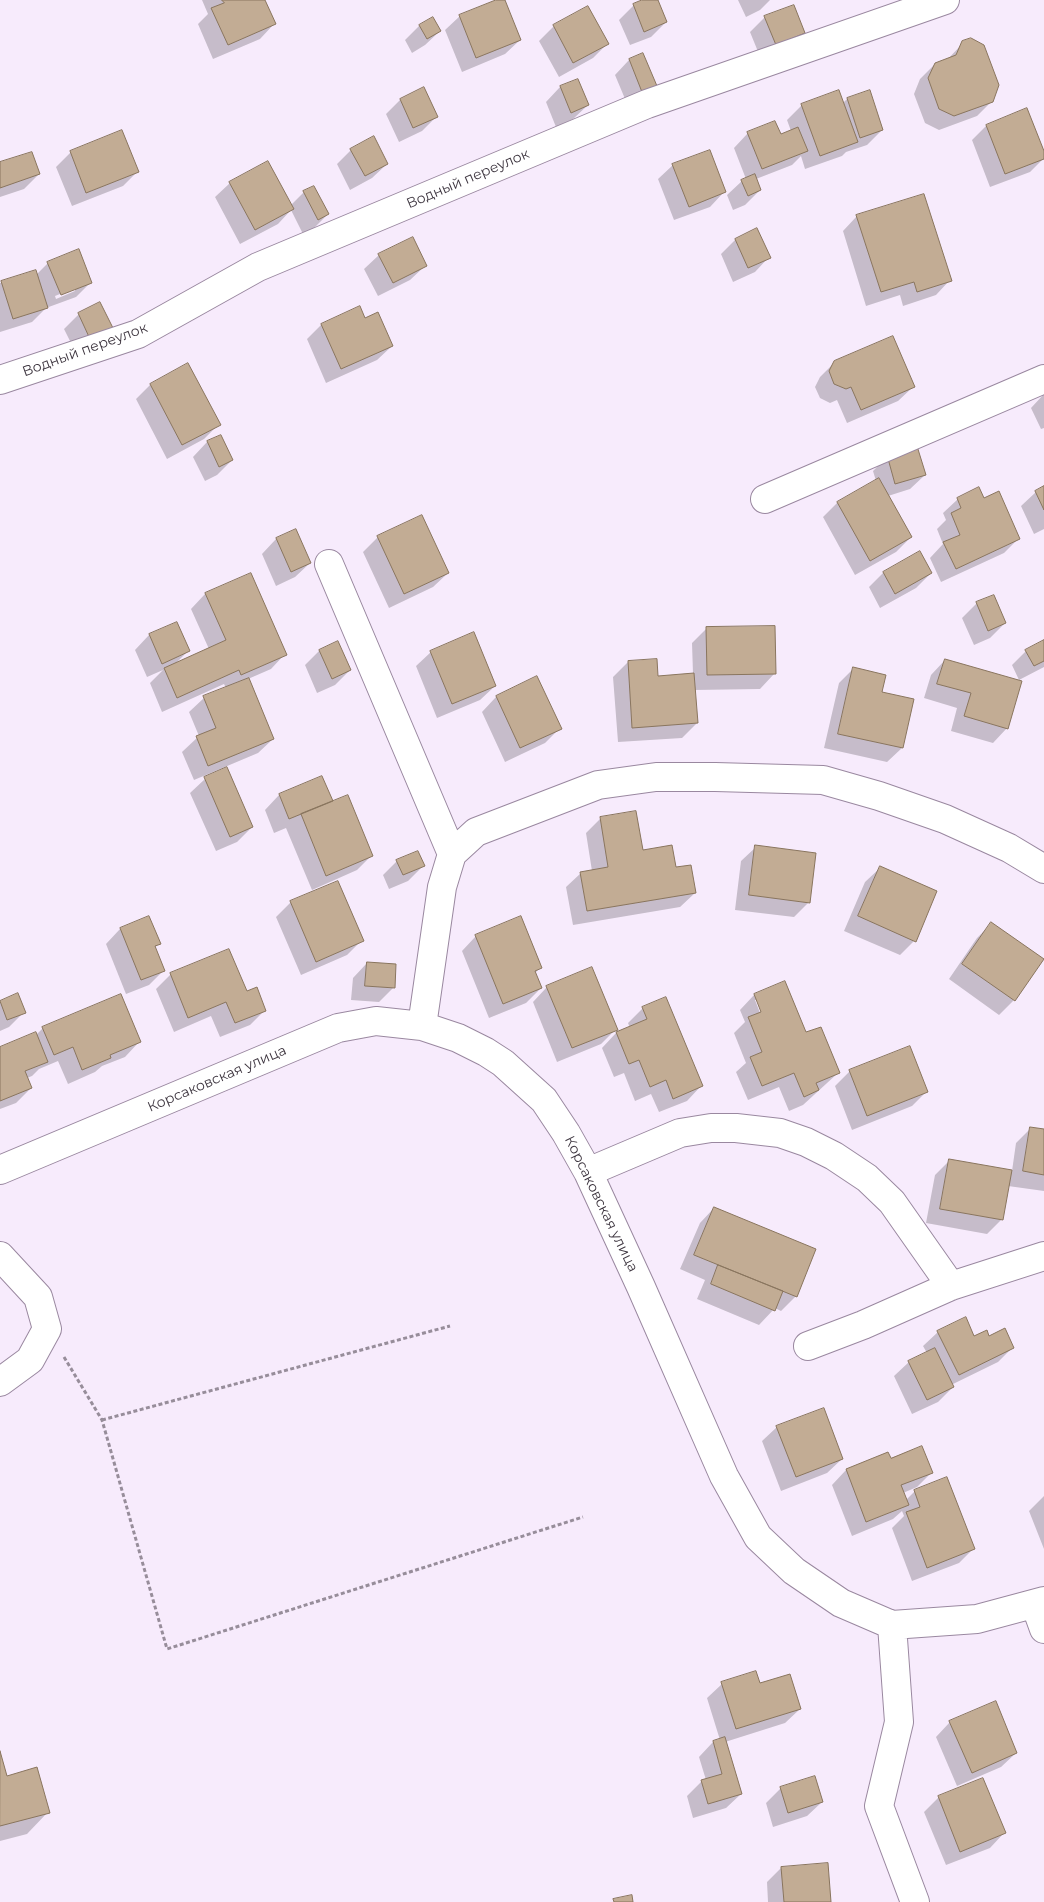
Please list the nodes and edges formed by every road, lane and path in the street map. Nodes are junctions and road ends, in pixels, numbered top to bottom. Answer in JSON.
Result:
{"nodes":[{"id":1,"x":945,"y":0,"type":"edge"},
{"id":2,"x":1044,"y":379,"type":"edge"},
{"id":3,"x":0,"y":380,"type":"edge"},
{"id":4,"x":765,"y":499,"type":"dead end"},
{"id":5,"x":329,"y":564,"type":"dead end"},
{"id":6,"x":452,"y":854,"type":"junction"},
{"id":7,"x":1044,"y":869,"type":"edge"},
{"id":8,"x":422,"y":1026,"type":"junction"},
{"id":9,"x":0,"y":1170,"type":"edge"},
{"id":10,"x":588,"y":1172,"type":"junction"},
{"id":11,"x":0,"y":1256,"type":"edge"},
{"id":12,"x":1044,"y":1256,"type":"edge"},
{"id":13,"x":951,"y":1286,"type":"junction"},
{"id":14,"x":450,"y":1326,"type":"dead end"},
{"id":15,"x":47,"y":1329,"type":"junction"},
{"id":16,"x":808,"y":1346,"type":"dead end"},
{"id":17,"x":0,"y":1382,"type":"edge"},
{"id":18,"x":102,"y":1420,"type":"junction"},
{"id":19,"x":583,"y":1517,"type":"dead end"},
{"id":20,"x":1041,"y":1611,"type":"edge"},
{"id":21,"x":892,"y":1626,"type":"junction"},
{"id":22,"x":915,"y":1902,"type":"edge"}],
"edges":[{"from":1,"to":3,"type":"street","name":"Водный переулок"},
{"from":2,"to":4,"type":"street"},
{"from":5,"to":6,"type":"street"},
{"from":6,"to":7,"type":"street"},
{"from":6,"to":8,"type":"street"},
{"from":8,"to":9,"type":"street","name":"Корсаковская улица"},
{"from":8,"to":10,"type":"street","name":"Корсаковская улица"},
{"from":10,"to":13,"type":"street"},
{"from":10,"to":21,"type":"street","name":"Корсаковская улица"},
{"from":11,"to":15,"type":"street"},
{"from":12,"to":13,"type":"street"},
{"from":13,"to":16,"type":"street"},
{"from":14,"to":18,"type":"path"},
{"from":15,"to":17,"type":"street"},
{"from":15,"to":18,"type":"path"},
{"from":18,"to":19,"type":"path"},
{"from":20,"to":21,"type":"street","name":"Корсаковская улица"},
{"from":21,"to":22,"type":"street"}]}
